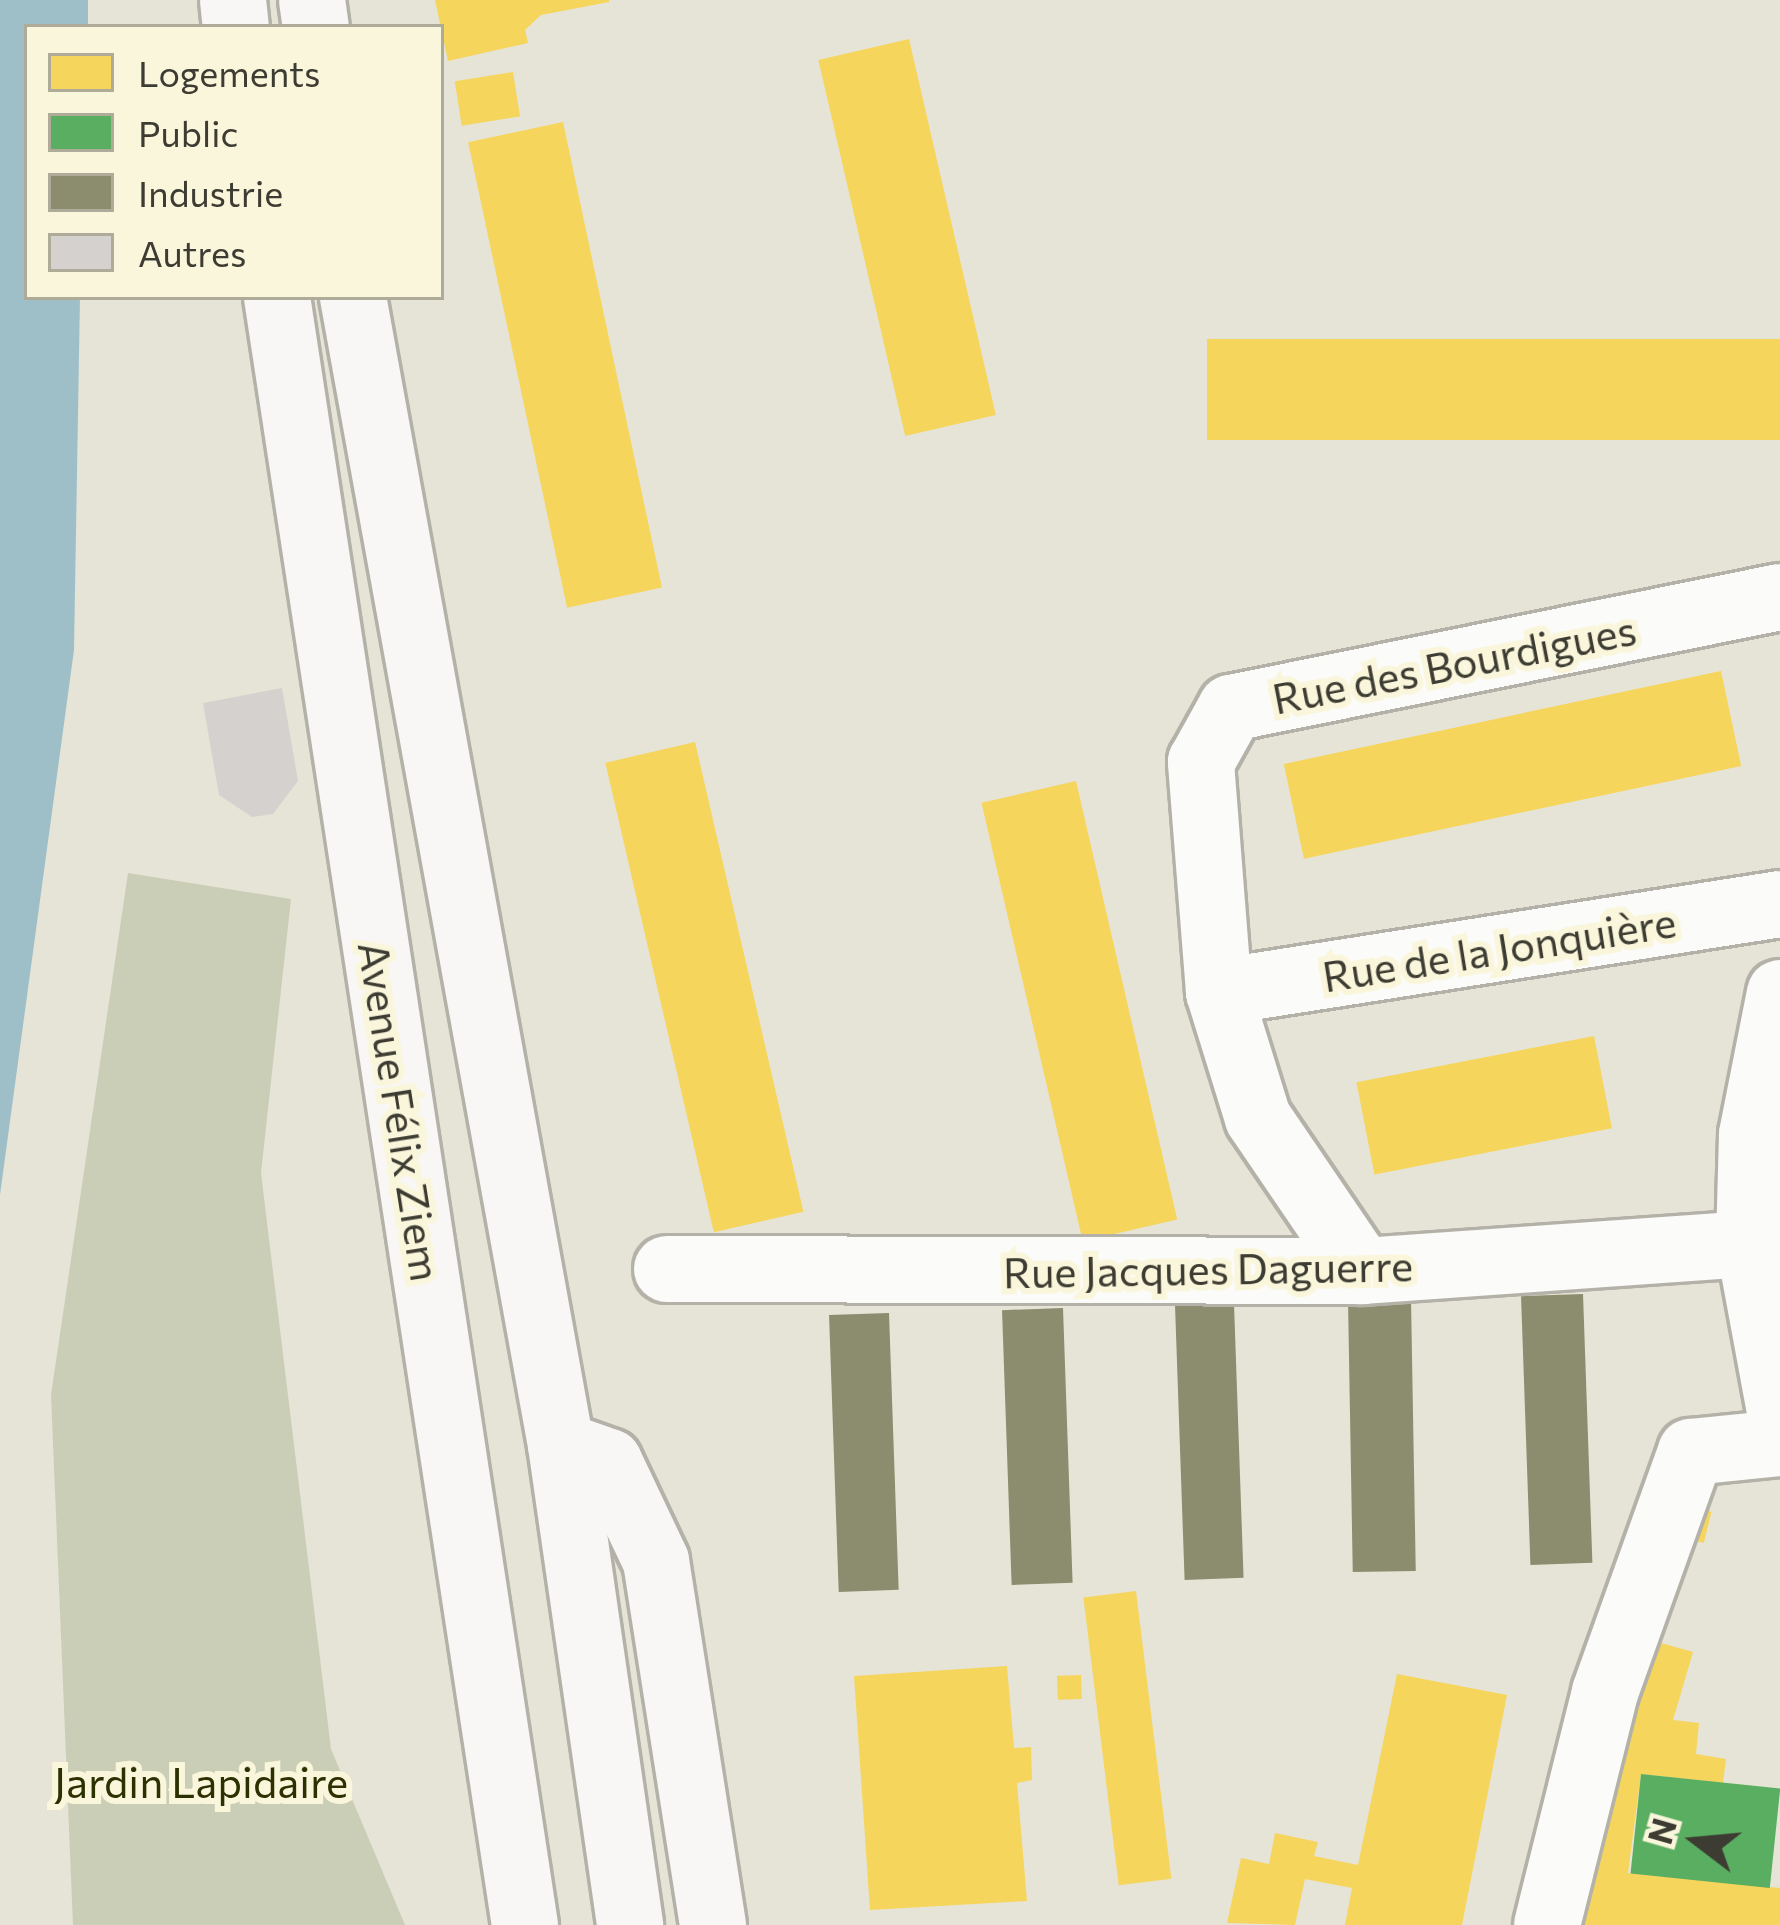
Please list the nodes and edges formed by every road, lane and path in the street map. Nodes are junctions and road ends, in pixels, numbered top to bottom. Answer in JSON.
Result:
{"nodes":[{"id":1,"x":277,"y":300,"type":"edge"},
{"id":2,"x":354,"y":300,"type":"edge"},
{"id":3,"x":1780,"y":598,"type":"edge"},
{"id":4,"x":1780,"y":904,"type":"edge"},
{"id":5,"x":1219,"y":992,"type":"junction"},
{"id":6,"x":1780,"y":993,"type":"edge"},
{"id":7,"x":1750,"y":1244,"type":"junction"},
{"id":8,"x":667,"y":1269,"type":"dead end"},
{"id":9,"x":1362,"y":1271,"type":"junction"},
{"id":10,"x":1780,"y":1412,"type":"edge"},
{"id":11,"x":1780,"y":1443,"type":"edge"},
{"id":12,"x":561,"y":1444,"type":"junction"},
{"id":13,"x":525,"y":1925,"type":"edge"},
{"id":14,"x":630,"y":1925,"type":"edge"},
{"id":15,"x":713,"y":1925,"type":"edge"},
{"id":16,"x":1547,"y":1925,"type":"edge"}],
"edges":[{"from":1,"to":13,"type":"main road","name":"Avenue Félix Ziem"},
{"from":2,"to":12,"type":"main road"},
{"from":3,"to":5,"type":"street","name":"Rue des Bourdigues"},
{"from":4,"to":5,"type":"street","name":"Rue de la Jonquière"},
{"from":5,"to":9,"type":"street","name":"Rue des Bourdigues"},
{"from":6,"to":7,"type":"street"},
{"from":7,"to":9,"type":"street","name":"Rue Jacques Daguerre"},
{"from":7,"to":10,"type":"street"},
{"from":8,"to":9,"type":"street","name":"Rue Jacques Daguerre"},
{"from":11,"to":16,"type":"street"},
{"from":12,"to":14,"type":"main road"},
{"from":12,"to":15,"type":"main road"}]}
